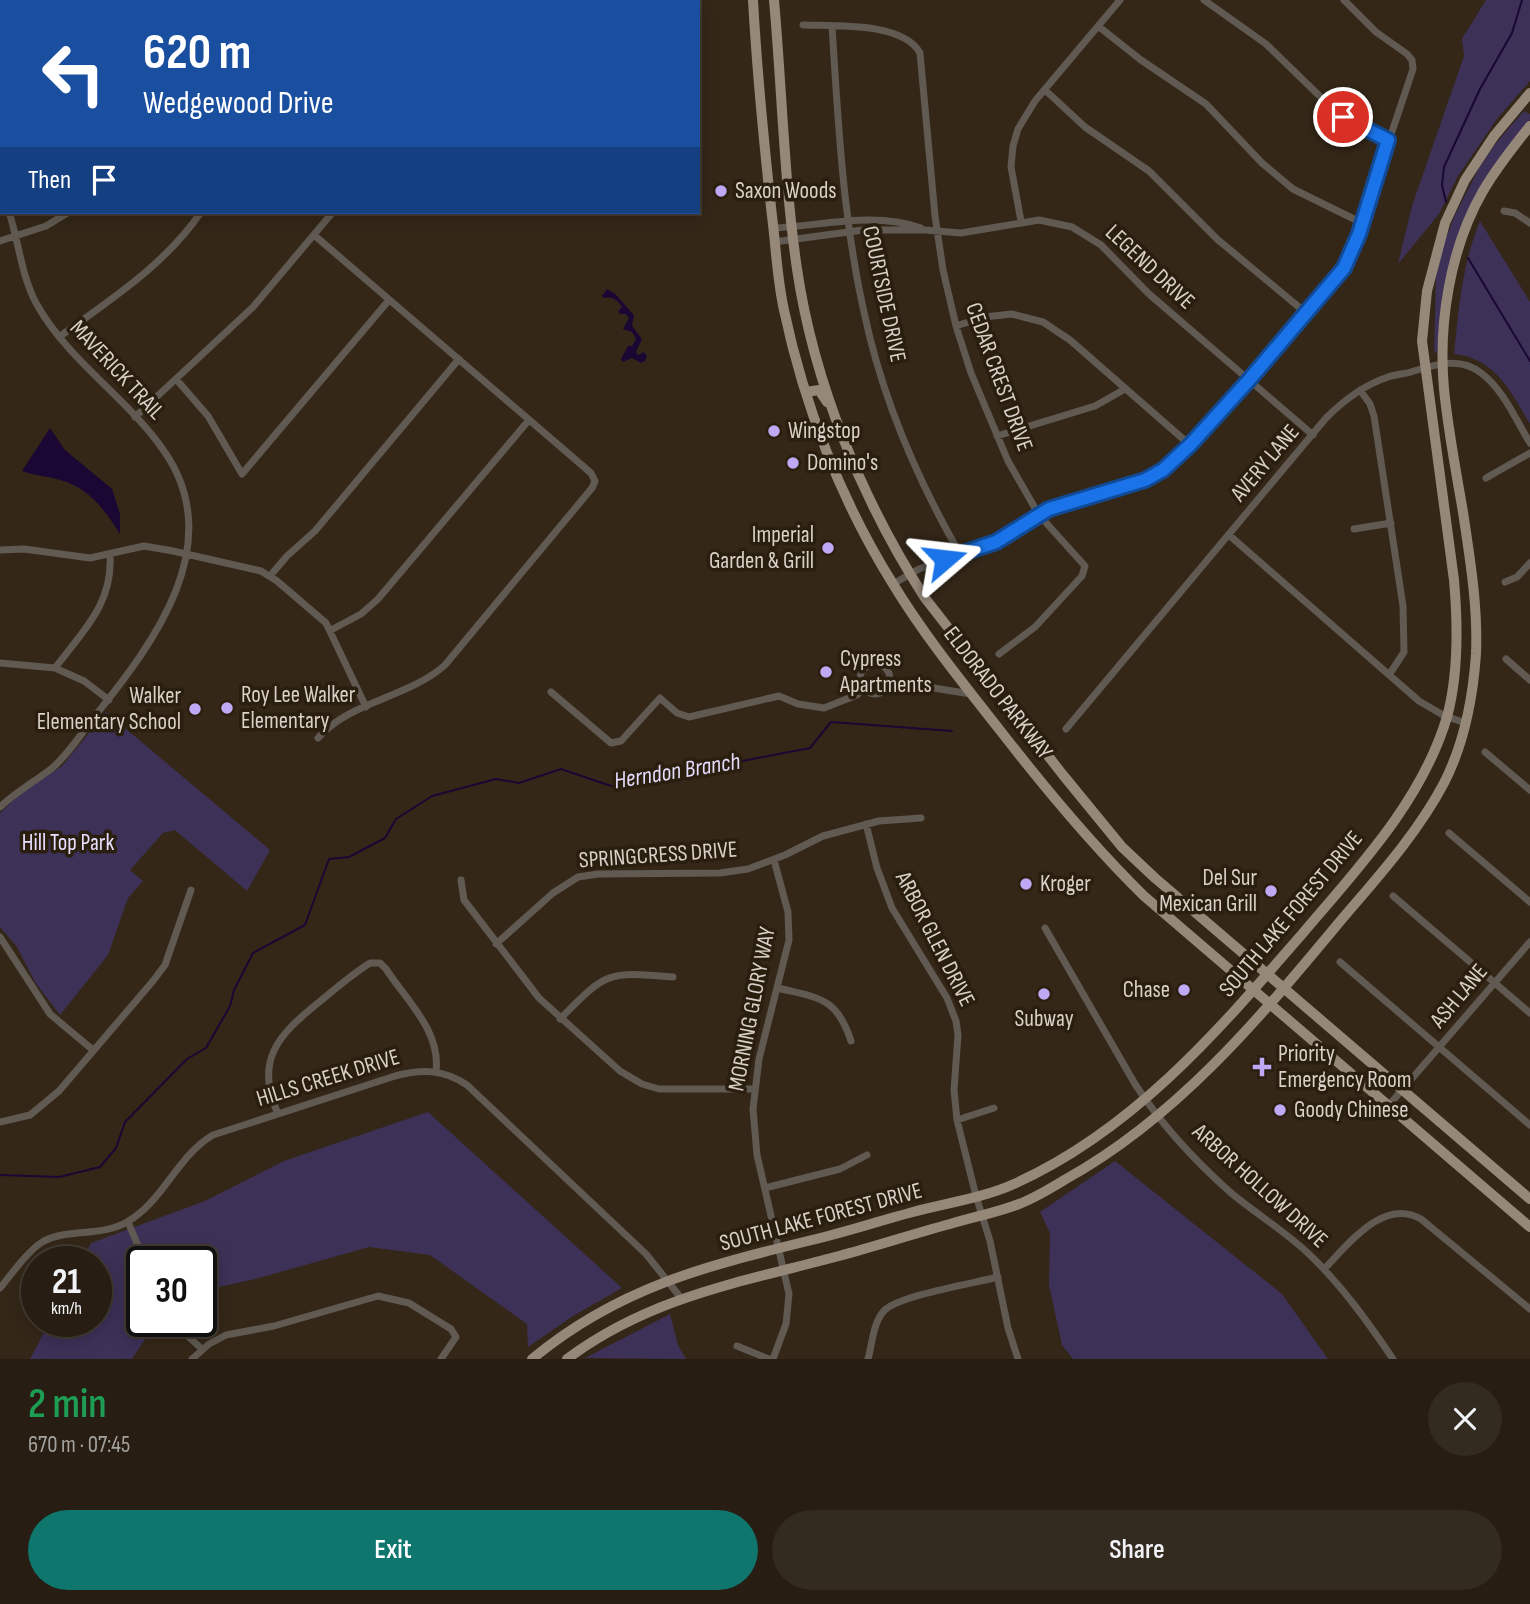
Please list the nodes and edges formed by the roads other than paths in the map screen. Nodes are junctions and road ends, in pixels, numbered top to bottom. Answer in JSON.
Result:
{"nodes":[{"id":1,"x":753,"y":0,"type":"edge"},
{"id":2,"x":774,"y":0,"type":"edge"},
{"id":3,"x":1121,"y":0,"type":"edge"},
{"id":4,"x":1204,"y":0,"type":"edge"},
{"id":5,"x":1344,"y":0,"type":"edge"},
{"id":6,"x":803,"y":25,"type":"dead end"},
{"id":7,"x":832,"y":26,"type":"junction"},
{"id":8,"x":1098,"y":26,"type":"junction"},
{"id":9,"x":1045,"y":90,"type":"junction"},
{"id":10,"x":1529,"y":98,"type":"edge"},
{"id":11,"x":1530,"y":126,"type":"edge"},
{"id":12,"x":1388,"y":140,"type":"junction"},
{"id":13,"x":1504,"y":211,"type":"dead end"},
{"id":14,"x":10,"y":214,"type":"edge"},
{"id":15,"x":66,"y":214,"type":"edge"},
{"id":16,"x":200,"y":214,"type":"edge"},
{"id":17,"x":331,"y":214,"type":"edge"},
{"id":18,"x":849,"y":221,"type":"junction"},
{"id":19,"x":1021,"y":221,"type":"junction"},
{"id":20,"x":1362,"y":223,"type":"junction"},
{"id":21,"x":1530,"y":223,"type":"edge"},
{"id":22,"x":793,"y":227,"type":"junction"},
{"id":23,"x":773,"y":228,"type":"junction"},
{"id":24,"x":925,"y":230,"type":"junction"},
{"id":25,"x":937,"y":230,"type":"junction"},
{"id":26,"x":850,"y":232,"type":"junction"},
{"id":27,"x":314,"y":235,"type":"junction"},
{"id":28,"x":15,"y":236,"type":"junction"},
{"id":29,"x":0,"y":241,"type":"edge"},
{"id":30,"x":795,"y":241,"type":"junction"},
{"id":31,"x":774,"y":242,"type":"junction"},
{"id":32,"x":389,"y":299,"type":"junction"},
{"id":33,"x":1306,"y":313,"type":"junction"},
{"id":34,"x":956,"y":326,"type":"junction"},
{"id":35,"x":60,"y":337,"type":"junction"},
{"id":36,"x":459,"y":359,"type":"junction"},
{"id":37,"x":1442,"y":364,"type":"junction"},
{"id":38,"x":1425,"y":367,"type":"junction"},
{"id":39,"x":176,"y":379,"type":"junction"},
{"id":40,"x":1249,"y":380,"type":"junction"},
{"id":41,"x":1125,"y":390,"type":"junction"},
{"id":42,"x":1360,"y":390,"type":"junction"},
{"id":43,"x":806,"y":392,"type":"junction"},
{"id":44,"x":135,"y":418,"type":"junction"},
{"id":45,"x":529,"y":420,"type":"junction"},
{"id":46,"x":843,"y":434,"type":"junction"},
{"id":47,"x":1313,"y":435,"type":"junction"},
{"id":48,"x":997,"y":436,"type":"junction"},
{"id":49,"x":1530,"y":443,"type":"edge"},
{"id":50,"x":1190,"y":445,"type":"junction"},
{"id":51,"x":1530,"y":453,"type":"edge"},
{"id":52,"x":1486,"y":478,"type":"dead end"},
{"id":53,"x":1040,"y":514,"type":"junction"},
{"id":54,"x":1391,"y":523,"type":"junction"},
{"id":55,"x":1354,"y":529,"type":"dead end"},
{"id":56,"x":1229,"y":535,"type":"junction"},
{"id":57,"x":0,"y":551,"type":"edge"},
{"id":58,"x":187,"y":554,"type":"junction"},
{"id":59,"x":960,"y":554,"type":"junction"},
{"id":60,"x":110,"y":555,"type":"junction"},
{"id":61,"x":1530,"y":563,"type":"edge"},
{"id":62,"x":910,"y":575,"type":"junction"},
{"id":63,"x":270,"y":576,"type":"junction"},
{"id":64,"x":1505,"y":582,"type":"dead end"},
{"id":65,"x":893,"y":584,"type":"junction"},
{"id":66,"x":331,"y":630,"type":"junction"},
{"id":67,"x":999,"y":654,"type":"dead end"},
{"id":68,"x":1506,"y":659,"type":"dead end"},
{"id":69,"x":0,"y":663,"type":"edge"},
{"id":70,"x":55,"y":668,"type":"junction"},
{"id":71,"x":958,"y":675,"type":"junction"},
{"id":72,"x":1389,"y":675,"type":"junction"},
{"id":73,"x":1530,"y":680,"type":"edge"},
{"id":74,"x":890,"y":681,"type":"junction"},
{"id":75,"x":864,"y":688,"type":"junction"},
{"id":76,"x":948,"y":689,"type":"junction"},
{"id":77,"x":551,"y":692,"type":"dead end"},
{"id":78,"x":972,"y":694,"type":"junction"},
{"id":79,"x":109,"y":700,"type":"junction"},
{"id":80,"x":366,"y":707,"type":"junction"},
{"id":81,"x":1447,"y":716,"type":"junction"},
{"id":82,"x":1465,"y":723,"type":"junction"},
{"id":83,"x":1066,"y":729,"type":"dead end"},
{"id":84,"x":1031,"y":736,"type":"junction"},
{"id":85,"x":318,"y":738,"type":"dead end"},
{"id":86,"x":1014,"y":748,"type":"junction"},
{"id":87,"x":1485,"y":752,"type":"dead end"},
{"id":88,"x":1530,"y":790,"type":"edge"},
{"id":89,"x":0,"y":807,"type":"edge"},
{"id":90,"x":921,"y":818,"type":"dead end"},
{"id":91,"x":866,"y":824,"type":"junction"},
{"id":92,"x":1449,"y":833,"type":"dead end"},
{"id":93,"x":1122,"y":847,"type":"junction"},
{"id":94,"x":1107,"y":859,"type":"junction"},
{"id":95,"x":774,"y":860,"type":"junction"},
{"id":96,"x":461,"y":880,"type":"dead end"},
{"id":97,"x":191,"y":890,"type":"dead end"},
{"id":98,"x":1393,"y":896,"type":"dead end"},
{"id":99,"x":1530,"y":902,"type":"edge"},
{"id":100,"x":1045,"y":928,"type":"dead end"},
{"id":101,"x":0,"y":937,"type":"edge"},
{"id":102,"x":1530,"y":942,"type":"edge"},
{"id":103,"x":496,"y":944,"type":"junction"},
{"id":104,"x":1340,"y":962,"type":"dead end"},
{"id":105,"x":1268,"y":974,"type":"junction"},
{"id":106,"x":673,"y":978,"type":"dead end"},
{"id":107,"x":1495,"y":983,"type":"junction"},
{"id":108,"x":1284,"y":987,"type":"junction"},
{"id":109,"x":778,"y":988,"type":"junction"},
{"id":110,"x":1254,"y":989,"type":"junction"},
{"id":111,"x":1270,"y":1002,"type":"junction"},
{"id":112,"x":1530,"y":1013,"type":"edge"},
{"id":113,"x":560,"y":1019,"type":"junction"},
{"id":114,"x":852,"y":1041,"type":"dead end"},
{"id":115,"x":1440,"y":1048,"type":"junction"},
{"id":116,"x":93,"y":1050,"type":"junction"},
{"id":117,"x":436,"y":1071,"type":"junction"},
{"id":118,"x":754,"y":1089,"type":"junction"},
{"id":119,"x":1403,"y":1090,"type":"junction"},
{"id":120,"x":1145,"y":1100,"type":"junction"},
{"id":121,"x":1389,"y":1105,"type":"junction"},
{"id":122,"x":994,"y":1108,"type":"dead end"},
{"id":123,"x":278,"y":1114,"type":"junction"},
{"id":124,"x":1158,"y":1116,"type":"junction"},
{"id":125,"x":957,"y":1120,"type":"junction"},
{"id":126,"x":0,"y":1122,"type":"edge"},
{"id":127,"x":1530,"y":1125,"type":"edge"},
{"id":128,"x":867,"y":1155,"type":"dead end"},
{"id":129,"x":765,"y":1188,"type":"junction"},
{"id":130,"x":976,"y":1196,"type":"junction"},
{"id":131,"x":1530,"y":1199,"type":"edge"},
{"id":132,"x":982,"y":1216,"type":"junction"},
{"id":133,"x":128,"y":1222,"type":"junction"},
{"id":134,"x":1530,"y":1227,"type":"edge"},
{"id":135,"x":138,"y":1246,"type":"edge"},
{"id":136,"x":779,"y":1247,"type":"junction"},
{"id":137,"x":1324,"y":1269,"type":"junction"},
{"id":138,"x":785,"y":1270,"type":"junction"},
{"id":139,"x":998,"y":1277,"type":"junction"},
{"id":140,"x":668,"y":1280,"type":"junction"},
{"id":141,"x":2,"y":1282,"type":"edge"},
{"id":142,"x":681,"y":1298,"type":"junction"},
{"id":143,"x":1530,"y":1309,"type":"edge"},
{"id":144,"x":189,"y":1337,"type":"edge"},
{"id":145,"x":737,"y":1346,"type":"dead end"},
{"id":146,"x":202,"y":1349,"type":"junction"},
{"id":147,"x":1015,"y":1358,"type":"edge"},
{"id":148,"x":192,"y":1359,"type":"edge"},
{"id":149,"x":441,"y":1359,"type":"edge"},
{"id":150,"x":532,"y":1359,"type":"edge"},
{"id":151,"x":566,"y":1359,"type":"edge"},
{"id":152,"x":771,"y":1359,"type":"edge"},
{"id":153,"x":868,"y":1359,"type":"edge"},
{"id":154,"x":1393,"y":1359,"type":"edge"}],
"edges":[{"from":1,"to":23,"type":"main road","name":"ELDORADO PARKWAY"},
{"from":2,"to":22,"type":"main road","name":"ELDORADO PARKWAY"},
{"from":3,"to":8,"type":"street"},
{"from":4,"to":12,"type":"street"},
{"from":5,"to":12,"type":"street"},
{"from":6,"to":7,"type":"street","name":"CEDAR CREST DRIVE"},
{"from":7,"to":18,"type":"street","name":"COURTSIDE DRIVE"},
{"from":7,"to":25,"type":"street","name":"CEDAR CREST DRIVE"},
{"from":8,"to":9,"type":"street"},
{"from":8,"to":20,"type":"street"},
{"from":9,"to":19,"type":"street"},
{"from":9,"to":33,"type":"street"},
{"from":10,"to":38,"type":"main road","name":"SOUTH LAKE FOREST DRIVE"},
{"from":11,"to":37,"type":"main road","name":"SOUTH LAKE FOREST DRIVE"},
{"from":12,"to":20,"type":"street"},
{"from":13,"to":21,"type":"street"},
{"from":14,"to":28,"type":"street","name":"MAVERICK TRAIL"},
{"from":15,"to":28,"type":"street"},
{"from":16,"to":35,"type":"street"},
{"from":17,"to":27,"type":"street"},
{"from":18,"to":22,"type":"street","name":"LEGEND DRIVE"},
{"from":18,"to":24,"type":"street","name":"LEGEND DRIVE"},
{"from":18,"to":26,"type":"street","name":"COURTSIDE DRIVE"},
{"from":19,"to":25,"type":"street","name":"LEGEND DRIVE"},
{"from":19,"to":40,"type":"street","name":"LEGEND DRIVE"},
{"from":20,"to":33,"type":"street"},
{"from":22,"to":23,"type":"street","name":"LEGEND DRIVE"},
{"from":22,"to":30,"type":"main road","name":"ELDORADO PARKWAY"},
{"from":23,"to":31,"type":"main road","name":"ELDORADO PARKWAY"},
{"from":24,"to":25,"type":"street","name":"LEGEND DRIVE"},
{"from":24,"to":26,"type":"street","name":"LEGEND DRIVE"},
{"from":25,"to":34,"type":"street","name":"CEDAR CREST DRIVE"},
{"from":26,"to":30,"type":"street","name":"LEGEND DRIVE"},
{"from":26,"to":59,"type":"street","name":"COURTSIDE DRIVE"},
{"from":27,"to":32,"type":"street"},
{"from":27,"to":39,"type":"street"},
{"from":28,"to":29,"type":"street"},
{"from":28,"to":35,"type":"street","name":"MAVERICK TRAIL"},
{"from":30,"to":31,"type":"street","name":"LEGEND DRIVE"},
{"from":30,"to":46,"type":"main road","name":"ELDORADO PARKWAY"},
{"from":31,"to":43,"type":"main road","name":"ELDORADO PARKWAY"},
{"from":32,"to":36,"type":"street"},
{"from":32,"to":39,"type":"street"},
{"from":33,"to":40,"type":"street"},
{"from":34,"to":41,"type":"street"},
{"from":34,"to":48,"type":"street","name":"CEDAR CREST DRIVE"},
{"from":35,"to":44,"type":"street","name":"MAVERICK TRAIL"},
{"from":36,"to":45,"type":"street"},
{"from":36,"to":63,"type":"street"},
{"from":37,"to":38,"type":"street","name":"AVERY LANE"},
{"from":37,"to":49,"type":"street","name":"AVERY LANE"},
{"from":37,"to":82,"type":"main road","name":"SOUTH LAKE FOREST DRIVE"},
{"from":38,"to":42,"type":"street","name":"AVERY LANE"},
{"from":38,"to":81,"type":"main road","name":"SOUTH LAKE FOREST DRIVE"},
{"from":39,"to":44,"type":"street"},
{"from":40,"to":47,"type":"street","name":"LEGEND DRIVE"},
{"from":40,"to":50,"type":"street"},
{"from":41,"to":48,"type":"street"},
{"from":41,"to":50,"type":"street"},
{"from":42,"to":47,"type":"street","name":"AVERY LANE"},
{"from":42,"to":54,"type":"street"},
{"from":43,"to":46,"type":"main road"},
{"from":43,"to":65,"type":"main road","name":"ELDORADO PARKWAY"},
{"from":44,"to":58,"type":"street","name":"MAVERICK TRAIL"},
{"from":45,"to":66,"type":"street"},
{"from":45,"to":80,"type":"street"},
{"from":46,"to":62,"type":"main road","name":"ELDORADO PARKWAY"},
{"from":47,"to":56,"type":"street","name":"AVERY LANE"},
{"from":48,"to":53,"type":"street","name":"CEDAR CREST DRIVE"},
{"from":50,"to":53,"type":"street"},
{"from":51,"to":52,"type":"street"},
{"from":53,"to":59,"type":"street"},
{"from":53,"to":67,"type":"street","name":"CEDAR CREST DRIVE"},
{"from":54,"to":55,"type":"street"},
{"from":54,"to":72,"type":"street"},
{"from":56,"to":72,"type":"street"},
{"from":56,"to":83,"type":"street","name":"AVERY LANE"},
{"from":57,"to":60,"type":"street"},
{"from":58,"to":60,"type":"street"},
{"from":58,"to":63,"type":"street"},
{"from":58,"to":79,"type":"street","name":"MAVERICK TRAIL"},
{"from":59,"to":62,"type":"street"},
{"from":60,"to":70,"type":"street"},
{"from":61,"to":64,"type":"street"},
{"from":62,"to":65,"type":"street"},
{"from":62,"to":84,"type":"main road","name":"ELDORADO PARKWAY"},
{"from":63,"to":66,"type":"street"},
{"from":65,"to":71,"type":"main road","name":"ELDORADO PARKWAY"},
{"from":66,"to":80,"type":"street"},
{"from":68,"to":73,"type":"street"},
{"from":69,"to":70,"type":"street"},
{"from":70,"to":79,"type":"street"},
{"from":71,"to":76,"type":"street"},
{"from":71,"to":78,"type":"main road","name":"ELDORADO PARKWAY"},
{"from":72,"to":81,"type":"street"},
{"from":74,"to":75,"type":"street"},
{"from":74,"to":75,"type":"street"},
{"from":74,"to":76,"type":"street"},
{"from":75,"to":77,"type":"street"},
{"from":76,"to":78,"type":"street"},
{"from":78,"to":86,"type":"main road","name":"ELDORADO PARKWAY"},
{"from":79,"to":89,"type":"street","name":"MAVERICK TRAIL"},
{"from":80,"to":85,"type":"street"},
{"from":81,"to":82,"type":"street"},
{"from":81,"to":105,"type":"main road","name":"SOUTH LAKE FOREST DRIVE"},
{"from":82,"to":108,"type":"main road","name":"SOUTH LAKE FOREST DRIVE"},
{"from":84,"to":86,"type":"main road"},
{"from":84,"to":93,"type":"main road","name":"ELDORADO PARKWAY"},
{"from":86,"to":94,"type":"main road","name":"ELDORADO PARKWAY"},
{"from":87,"to":88,"type":"street"},
{"from":90,"to":91,"type":"street","name":"SPRINGCRESS DRIVE"},
{"from":91,"to":95,"type":"street","name":"SPRINGCRESS DRIVE"},
{"from":91,"to":125,"type":"street","name":"ARBOR GLEN DRIVE"},
{"from":92,"to":99,"type":"street"},
{"from":93,"to":94,"type":"main road"},
{"from":93,"to":105,"type":"main road","name":"ELDORADO PARKWAY"},
{"from":94,"to":110,"type":"main road","name":"ELDORADO PARKWAY"},
{"from":95,"to":103,"type":"street","name":"SPRINGCRESS DRIVE"},
{"from":95,"to":109,"type":"street","name":"MORNING GLORY WAY"},
{"from":96,"to":103,"type":"street"},
{"from":97,"to":116,"type":"street"},
{"from":98,"to":107,"type":"street"},
{"from":100,"to":120,"type":"street","name":"ARBOR HOLLOW DRIVE"},
{"from":101,"to":116,"type":"street"},
{"from":102,"to":107,"type":"street","name":"ASH LANE"},
{"from":103,"to":113,"type":"street"},
{"from":104,"to":115,"type":"street"},
{"from":105,"to":108,"type":"main road","name":"ELDORADO PARKWAY"},
{"from":105,"to":110,"type":"main road","name":"SOUTH LAKE FOREST DRIVE"},
{"from":106,"to":113,"type":"street"},
{"from":107,"to":112,"type":"street"},
{"from":107,"to":115,"type":"street","name":"ASH LANE"},
{"from":108,"to":111,"type":"main road","name":"SOUTH LAKE FOREST DRIVE"},
{"from":108,"to":119,"type":"main road","name":"ELDORADO PARKWAY"},
{"from":109,"to":114,"type":"street"},
{"from":109,"to":118,"type":"street","name":"MORNING GLORY WAY"},
{"from":110,"to":111,"type":"main road","name":"ELDORADO PARKWAY"},
{"from":110,"to":120,"type":"main road","name":"SOUTH LAKE FOREST DRIVE"},
{"from":111,"to":121,"type":"main road","name":"ELDORADO PARKWAY"},
{"from":111,"to":124,"type":"main road","name":"SOUTH LAKE FOREST DRIVE"},
{"from":113,"to":118,"type":"street"},
{"from":115,"to":119,"type":"street","name":"ASH LANE"},
{"from":115,"to":127,"type":"street"},
{"from":116,"to":126,"type":"street"},
{"from":117,"to":123,"type":"street","name":"HILLS CREEK DRIVE"},
{"from":117,"to":123,"type":"street"},
{"from":117,"to":140,"type":"street","name":"HILLS CREEK DRIVE"},
{"from":118,"to":129,"type":"street","name":"MORNING GLORY WAY"},
{"from":119,"to":121,"type":"street","name":"ASH LANE"},
{"from":119,"to":131,"type":"main road","name":"ELDORADO PARKWAY"},
{"from":120,"to":124,"type":"street","name":"ARBOR HOLLOW DRIVE"},
{"from":120,"to":130,"type":"main road","name":"SOUTH LAKE FOREST DRIVE"},
{"from":121,"to":134,"type":"main road","name":"ELDORADO PARKWAY"},
{"from":122,"to":125,"type":"street"},
{"from":123,"to":133,"type":"street","name":"HILLS CREEK DRIVE"},
{"from":124,"to":132,"type":"main road","name":"SOUTH LAKE FOREST DRIVE"},
{"from":124,"to":137,"type":"street","name":"ARBOR HOLLOW DRIVE"},
{"from":125,"to":130,"type":"street","name":"ARBOR GLEN DRIVE"},
{"from":128,"to":129,"type":"street"},
{"from":129,"to":136,"type":"street","name":"MORNING GLORY WAY"},
{"from":130,"to":132,"type":"street","name":"ARBOR GLEN DRIVE"},
{"from":130,"to":136,"type":"main road","name":"SOUTH LAKE FOREST DRIVE"},
{"from":132,"to":138,"type":"main road","name":"SOUTH LAKE FOREST DRIVE"},
{"from":132,"to":139,"type":"street","name":"ARBOR GLEN DRIVE"},
{"from":133,"to":135,"type":"street"},
{"from":133,"to":141,"type":"street","name":"HILLS CREEK DRIVE"},
{"from":136,"to":138,"type":"street","name":"MORNING GLORY WAY"},
{"from":136,"to":140,"type":"main road","name":"SOUTH LAKE FOREST DRIVE"},
{"from":137,"to":143,"type":"street"},
{"from":137,"to":154,"type":"street","name":"ARBOR HOLLOW DRIVE"},
{"from":138,"to":142,"type":"main road","name":"SOUTH LAKE FOREST DRIVE"},
{"from":138,"to":152,"type":"street","name":"MORNING GLORY WAY"},
{"from":139,"to":147,"type":"street","name":"ARBOR GLEN DRIVE"},
{"from":139,"to":153,"type":"street"},
{"from":140,"to":142,"type":"street","name":"HILLS CREEK DRIVE"},
{"from":140,"to":150,"type":"main road","name":"SOUTH LAKE FOREST DRIVE"},
{"from":142,"to":151,"type":"main road","name":"SOUTH LAKE FOREST DRIVE"},
{"from":144,"to":146,"type":"street"},
{"from":145,"to":152,"type":"street"},
{"from":146,"to":148,"type":"street"},
{"from":146,"to":149,"type":"street"}]}
